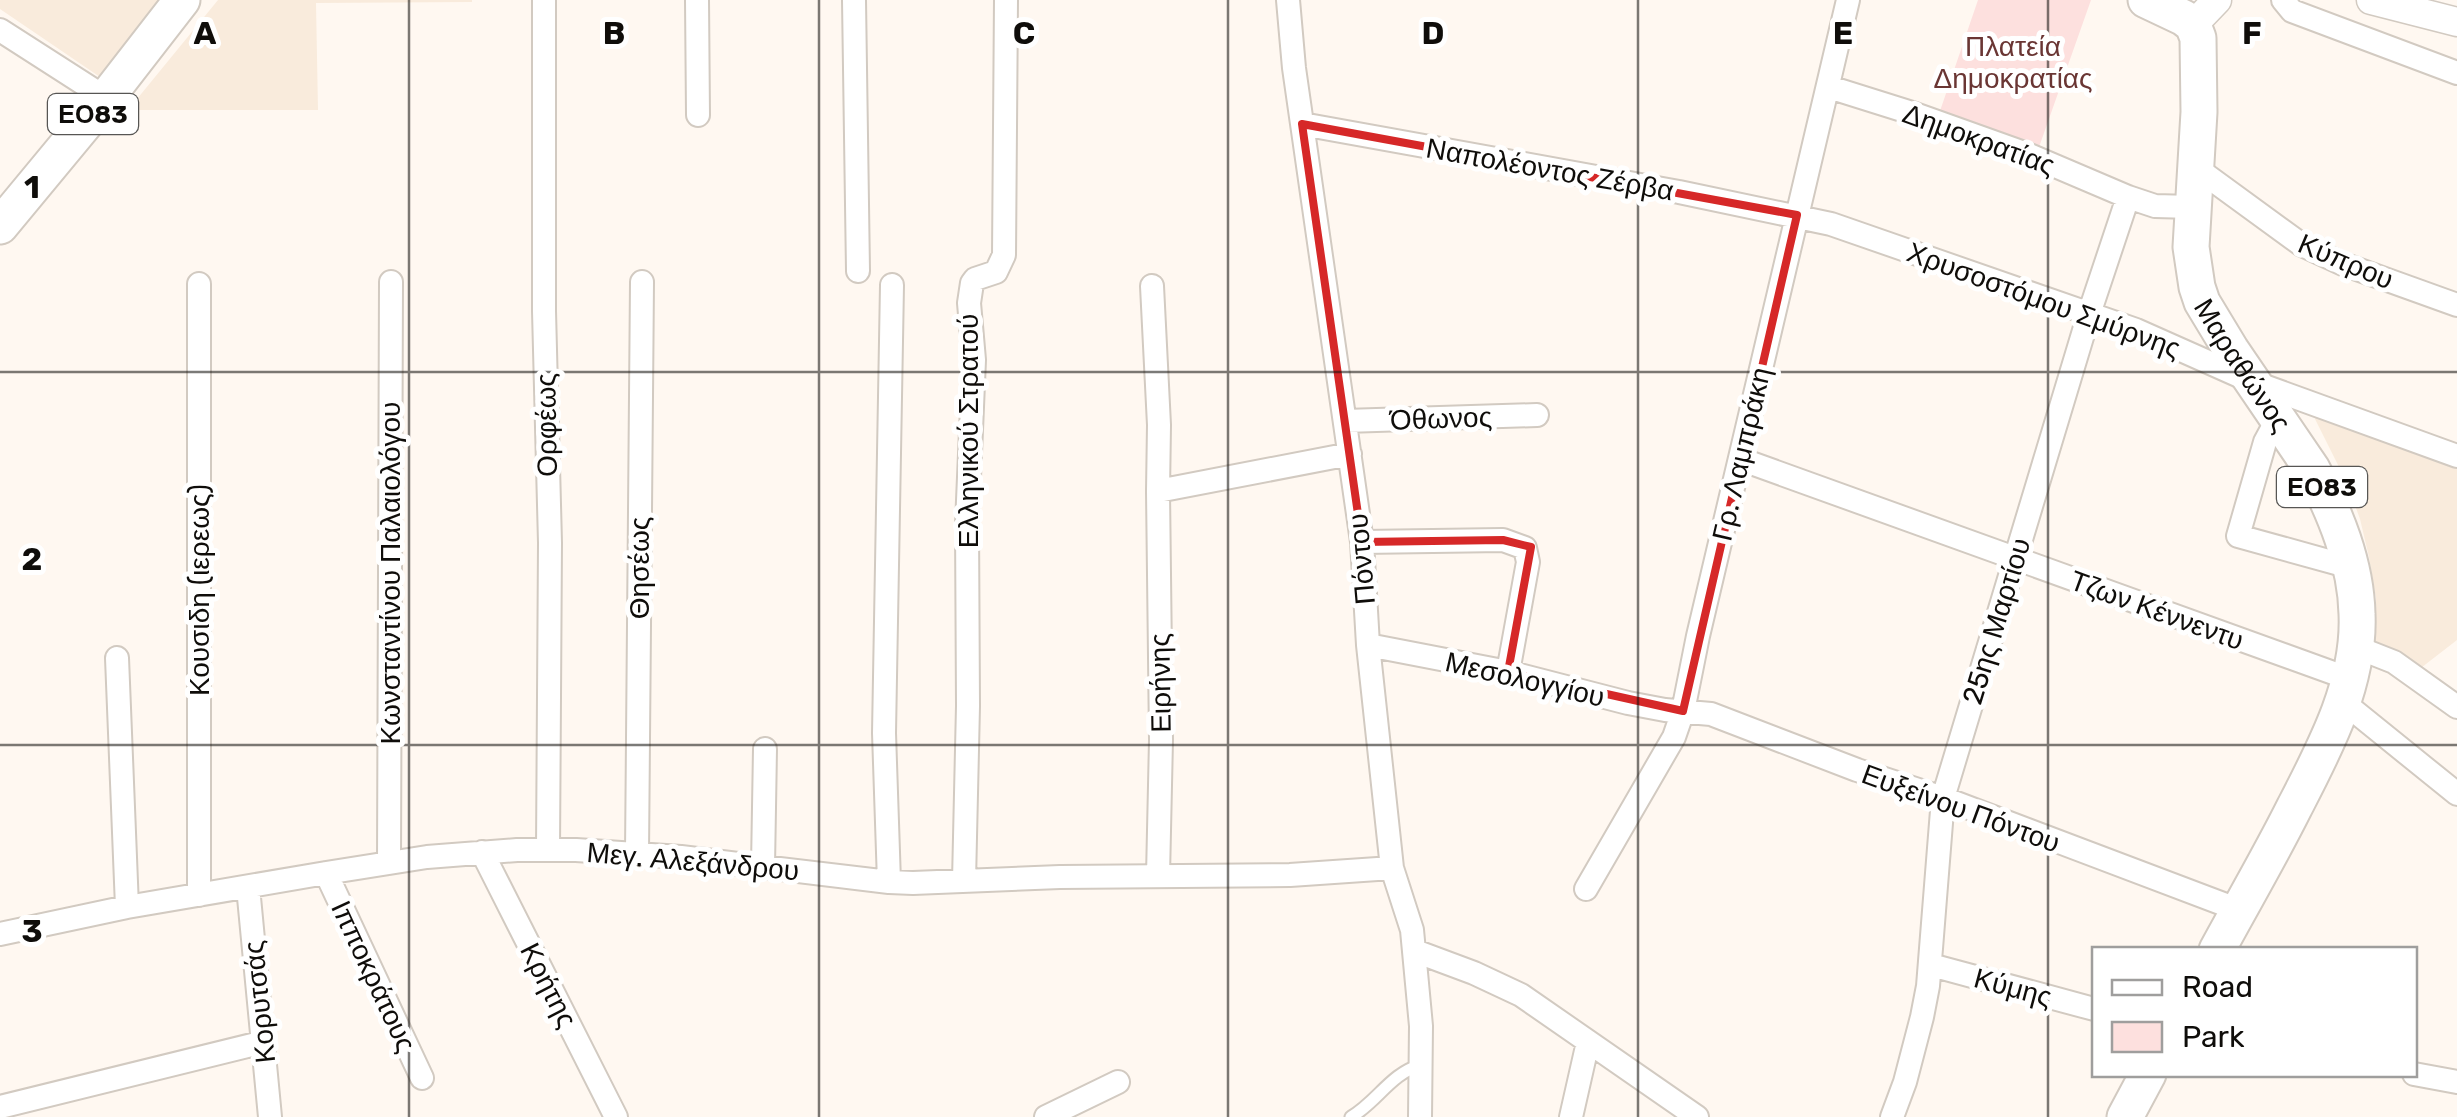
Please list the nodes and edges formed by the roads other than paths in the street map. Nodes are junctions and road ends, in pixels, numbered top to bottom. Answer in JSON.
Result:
{"nodes":[{"id":1,"x":182,"y":0,"type":"edge"},
{"id":2,"x":544,"y":0,"type":"edge"},
{"id":3,"x":697,"y":0,"type":"edge"},
{"id":4,"x":854,"y":0,"type":"edge"},
{"id":5,"x":1006,"y":0,"type":"edge"},
{"id":6,"x":1288,"y":0,"type":"edge"},
{"id":7,"x":1848,"y":0,"type":"edge"},
{"id":8,"x":2146,"y":0,"type":"edge"},
{"id":9,"x":2283,"y":0,"type":"edge"},
{"id":10,"x":2371,"y":0,"type":"edge"},
{"id":11,"x":2205,"y":13,"type":"edge"},
{"id":12,"x":2457,"y":22,"type":"edge"},
{"id":13,"x":0,"y":30,"type":"edge"},
{"id":14,"x":2457,"y":72,"type":"edge"},
{"id":15,"x":1829,"y":87,"type":"junction"},
{"id":16,"x":106,"y":98,"type":"junction"},
{"id":17,"x":698,"y":115,"type":"dead end"},
{"id":18,"x":1302,"y":124,"type":"junction"},
{"id":19,"x":2195,"y":168,"type":"junction"},
{"id":20,"x":2128,"y":197,"type":"junction"},
{"id":21,"x":2192,"y":207,"type":"junction"},
{"id":22,"x":1797,"y":215,"type":"junction"},
{"id":23,"x":0,"y":226,"type":"edge"},
{"id":24,"x":858,"y":271,"type":"dead end"},
{"id":25,"x":391,"y":282,"type":"dead end"},
{"id":26,"x":642,"y":282,"type":"dead end"},
{"id":27,"x":199,"y":284,"type":"dead end"},
{"id":28,"x":892,"y":286,"type":"dead end"},
{"id":29,"x":1152,"y":286,"type":"dead end"},
{"id":30,"x":2457,"y":304,"type":"edge"},
{"id":31,"x":2089,"y":314,"type":"junction"},
{"id":32,"x":2253,"y":382,"type":"junction"},
{"id":33,"x":1537,"y":415,"type":"dead end"},
{"id":34,"x":1345,"y":421,"type":"junction"},
{"id":35,"x":2280,"y":421,"type":"junction"},
{"id":36,"x":2456,"y":452,"type":"edge"},
{"id":37,"x":1350,"y":454,"type":"junction"},
{"id":38,"x":1740,"y":459,"type":"junction"},
{"id":39,"x":1158,"y":491,"type":"junction"},
{"id":40,"x":1362,"y":542,"type":"junction"},
{"id":41,"x":2014,"y":558,"type":"junction"},
{"id":42,"x":2350,"y":567,"type":"junction"},
{"id":43,"x":1368,"y":645,"type":"junction"},
{"id":44,"x":117,"y":658,"type":"dead end"},
{"id":45,"x":1508,"y":672,"type":"junction"},
{"id":46,"x":2349,"y":676,"type":"junction"},
{"id":47,"x":2457,"y":707,"type":"edge"},
{"id":48,"x":1683,"y":711,"type":"junction"},
{"id":49,"x":765,"y":749,"type":"dead end"},
{"id":50,"x":2457,"y":794,"type":"edge"},
{"id":51,"x":1942,"y":798,"type":"junction"},
{"id":52,"x":548,"y":850,"type":"junction"},
{"id":53,"x":482,"y":852,"type":"junction"},
{"id":54,"x":637,"y":854,"type":"junction"},
{"id":55,"x":389,"y":863,"type":"junction"},
{"id":56,"x":763,"y":866,"type":"junction"},
{"id":57,"x":1392,"y":868,"type":"junction"},
{"id":58,"x":326,"y":873,"type":"junction"},
{"id":59,"x":1158,"y":876,"type":"junction"},
{"id":60,"x":889,"y":882,"type":"junction"},
{"id":61,"x":964,"y":882,"type":"junction"},
{"id":62,"x":248,"y":888,"type":"junction"},
{"id":63,"x":1586,"y":890,"type":"dead end"},
{"id":64,"x":199,"y":895,"type":"junction"},
{"id":65,"x":127,"y":907,"type":"junction"},
{"id":66,"x":2239,"y":910,"type":"junction"},
{"id":67,"x":0,"y":934,"type":"edge"},
{"id":68,"x":2219,"y":947,"type":"edge"},
{"id":69,"x":1415,"y":951,"type":"junction"},
{"id":70,"x":1931,"y":965,"type":"junction"},
{"id":71,"x":2092,"y":1008,"type":"edge"},
{"id":72,"x":264,"y":1042,"type":"junction"},
{"id":73,"x":1588,"y":1042,"type":"junction"},
{"id":74,"x":1421,"y":1065,"type":"junction"},
{"id":75,"x":2417,"y":1075,"type":"edge"},
{"id":76,"x":2146,"y":1077,"type":"edge"},
{"id":77,"x":422,"y":1078,"type":"dead end"},
{"id":78,"x":1118,"y":1082,"type":"dead end"},
{"id":79,"x":2457,"y":1082,"type":"edge"},
{"id":80,"x":0,"y":1107,"type":"edge"},
{"id":81,"x":270,"y":1117,"type":"edge"},
{"id":82,"x":616,"y":1117,"type":"edge"},
{"id":83,"x":1046,"y":1117,"type":"edge"},
{"id":84,"x":1351,"y":1117,"type":"edge"},
{"id":85,"x":1420,"y":1117,"type":"edge"},
{"id":86,"x":1572,"y":1117,"type":"edge"},
{"id":87,"x":1697,"y":1117,"type":"edge"},
{"id":88,"x":1892,"y":1117,"type":"edge"},
{"id":89,"x":2125,"y":1117,"type":"edge"}],
"edges":[{"from":1,"to":16,"type":"main road","number":"ΕΟ83"},
{"from":2,"to":52,"type":"street","name":"Ορφέως"},
{"from":3,"to":17,"type":"street"},
{"from":4,"to":24,"type":"street"},
{"from":5,"to":61,"type":"street","name":"Ελληνικού Στρατού"},
{"from":6,"to":18,"type":"street","name":"Πόντου"},
{"from":7,"to":15,"type":"street","name":"Γρ. Λαμπράκη"},
{"from":8,"to":11,"type":"main road","name":"Μαραθώνος","number":"ΕΟ83"},
{"from":9,"to":14,"type":"street"},
{"from":10,"to":12,"type":"street"},
{"from":11,"to":19,"type":"main road","name":"Μαραθώνος","number":"ΕΟ83"},
{"from":13,"to":16,"type":"street"},
{"from":15,"to":20,"type":"street","name":"Δημοκρατίας"},
{"from":15,"to":22,"type":"street","name":"Γρ. Λαμπράκη"},
{"from":16,"to":23,"type":"main road","number":"ΕΟ83"},
{"from":18,"to":22,"type":"street","name":"Ναπολέοντος Ζέρβα"},
{"from":18,"to":34,"type":"street","name":"Πόντου"},
{"from":19,"to":21,"type":"main road","name":"Μαραθώνος","number":"ΕΟ83"},
{"from":19,"to":30,"type":"street","name":"Κύπρου"},
{"from":20,"to":21,"type":"street"},
{"from":20,"to":31,"type":"street","name":"25ης Μαρτίου"},
{"from":21,"to":32,"type":"main road","name":"Μαραθώνος","number":"ΕΟ83"},
{"from":22,"to":31,"type":"street","name":"Χρυσοστόμου Σμύρνης"},
{"from":22,"to":38,"type":"street","name":"Γρ. Λαμπράκη"},
{"from":25,"to":55,"type":"street","name":"Κωνσταντίνου Παλαιολόγου"},
{"from":26,"to":54,"type":"street","name":"Θησέως"},
{"from":27,"to":64,"type":"street","name":"Κουσιδη (ιερεως)"},
{"from":28,"to":60,"type":"street"},
{"from":29,"to":39,"type":"street","name":"Ειρήνης"},
{"from":31,"to":32,"type":"street","name":"Χρυσοστόμου Σμύρνης"},
{"from":31,"to":41,"type":"street","name":"25ης Μαρτίου"},
{"from":32,"to":35,"type":"main road","name":"Μαραθώνος","number":"ΕΟ83"},
{"from":32,"to":36,"type":"street","name":"Χρυσοστόμου Σμύρνης"},
{"from":33,"to":34,"type":"street","name":"Όθωνος"},
{"from":34,"to":37,"type":"street","name":"Πόντου"},
{"from":35,"to":42,"type":"main road","name":"Μαραθώνος","number":"ΕΟ83"},
{"from":35,"to":42,"type":"street"},
{"from":37,"to":39,"type":"street"},
{"from":37,"to":40,"type":"street","name":"Πόντου"},
{"from":38,"to":41,"type":"street","name":"Τζων Κέννεντυ"},
{"from":38,"to":48,"type":"street","name":"Γρ. Λαμπράκη"},
{"from":39,"to":59,"type":"street","name":"Ειρήνης"},
{"from":40,"to":43,"type":"street","name":"Πόντου"},
{"from":40,"to":45,"type":"street"},
{"from":41,"to":46,"type":"street","name":"Τζων Κέννεντυ"},
{"from":41,"to":51,"type":"street","name":"25ης Μαρτίου"},
{"from":42,"to":46,"type":"main road","name":"Μαραθώνος","number":"ΕΟ83"},
{"from":43,"to":45,"type":"street","name":"Μεσολογγίου"},
{"from":43,"to":57,"type":"street","name":"Πόντου"},
{"from":44,"to":65,"type":"street"},
{"from":45,"to":48,"type":"street","name":"Μεσολογγίου"},
{"from":46,"to":47,"type":"street"},
{"from":46,"to":50,"type":"street"},
{"from":46,"to":66,"type":"main road","name":"Μαραθώνος","number":"ΕΟ83"},
{"from":48,"to":51,"type":"street","name":"Ευξείνου Πόντου"},
{"from":48,"to":63,"type":"street","name":"Γρ. Λαμπράκη"},
{"from":49,"to":56,"type":"street"},
{"from":51,"to":66,"type":"street","name":"Ευξείνου Πόντου"},
{"from":51,"to":70,"type":"street","name":"25ης Μαρτίου"},
{"from":52,"to":53,"type":"street","name":"Μεγ. Αλεξάνδρου"},
{"from":52,"to":54,"type":"street","name":"Μεγ. Αλεξάνδρου"},
{"from":53,"to":55,"type":"street","name":"Μεγ. Αλεξάνδρου"},
{"from":53,"to":82,"type":"street","name":"Κρήτης"},
{"from":54,"to":56,"type":"street","name":"Μεγ. Αλεξάνδρου"},
{"from":55,"to":58,"type":"street","name":"Μεγ. Αλεξάνδρου"},
{"from":56,"to":60,"type":"street","name":"Μεγ. Αλεξάνδρου"},
{"from":57,"to":59,"type":"street","name":"Μεγ. Αλεξάνδρου"},
{"from":57,"to":69,"type":"street","name":"Πόντου"},
{"from":58,"to":62,"type":"street","name":"Μεγ. Αλεξάνδρου"},
{"from":58,"to":77,"type":"street","name":"Ιπποκράτους"},
{"from":59,"to":61,"type":"street","name":"Μεγ. Αλεξάνδρου"},
{"from":60,"to":61,"type":"street","name":"Μεγ. Αλεξάνδρου"},
{"from":62,"to":64,"type":"street","name":"Μεγ. Αλεξάνδρου"},
{"from":62,"to":72,"type":"street","name":"Κορυτσάς"},
{"from":64,"to":65,"type":"street","name":"Μεγ. Αλεξάνδρου"},
{"from":65,"to":67,"type":"street","name":"Μεγ. Αλεξάνδρου"},
{"from":66,"to":68,"type":"main road","name":"Μαραθώνος","number":"ΕΟ83"},
{"from":69,"to":73,"type":"street"},
{"from":69,"to":74,"type":"street","name":"Πόντου"},
{"from":70,"to":71,"type":"street","name":"Κύμης"},
{"from":70,"to":88,"type":"street","name":"25ης Μαρτίου"},
{"from":72,"to":80,"type":"street"},
{"from":72,"to":81,"type":"street","name":"Κορυτσάς"},
{"from":73,"to":86,"type":"street"},
{"from":73,"to":87,"type":"street"},
{"from":74,"to":84,"type":"lane"},
{"from":74,"to":85,"type":"street","name":"Πόντου"},
{"from":75,"to":79,"type":"street"},
{"from":76,"to":89,"type":"main road"},
{"from":78,"to":83,"type":"street"}]}
